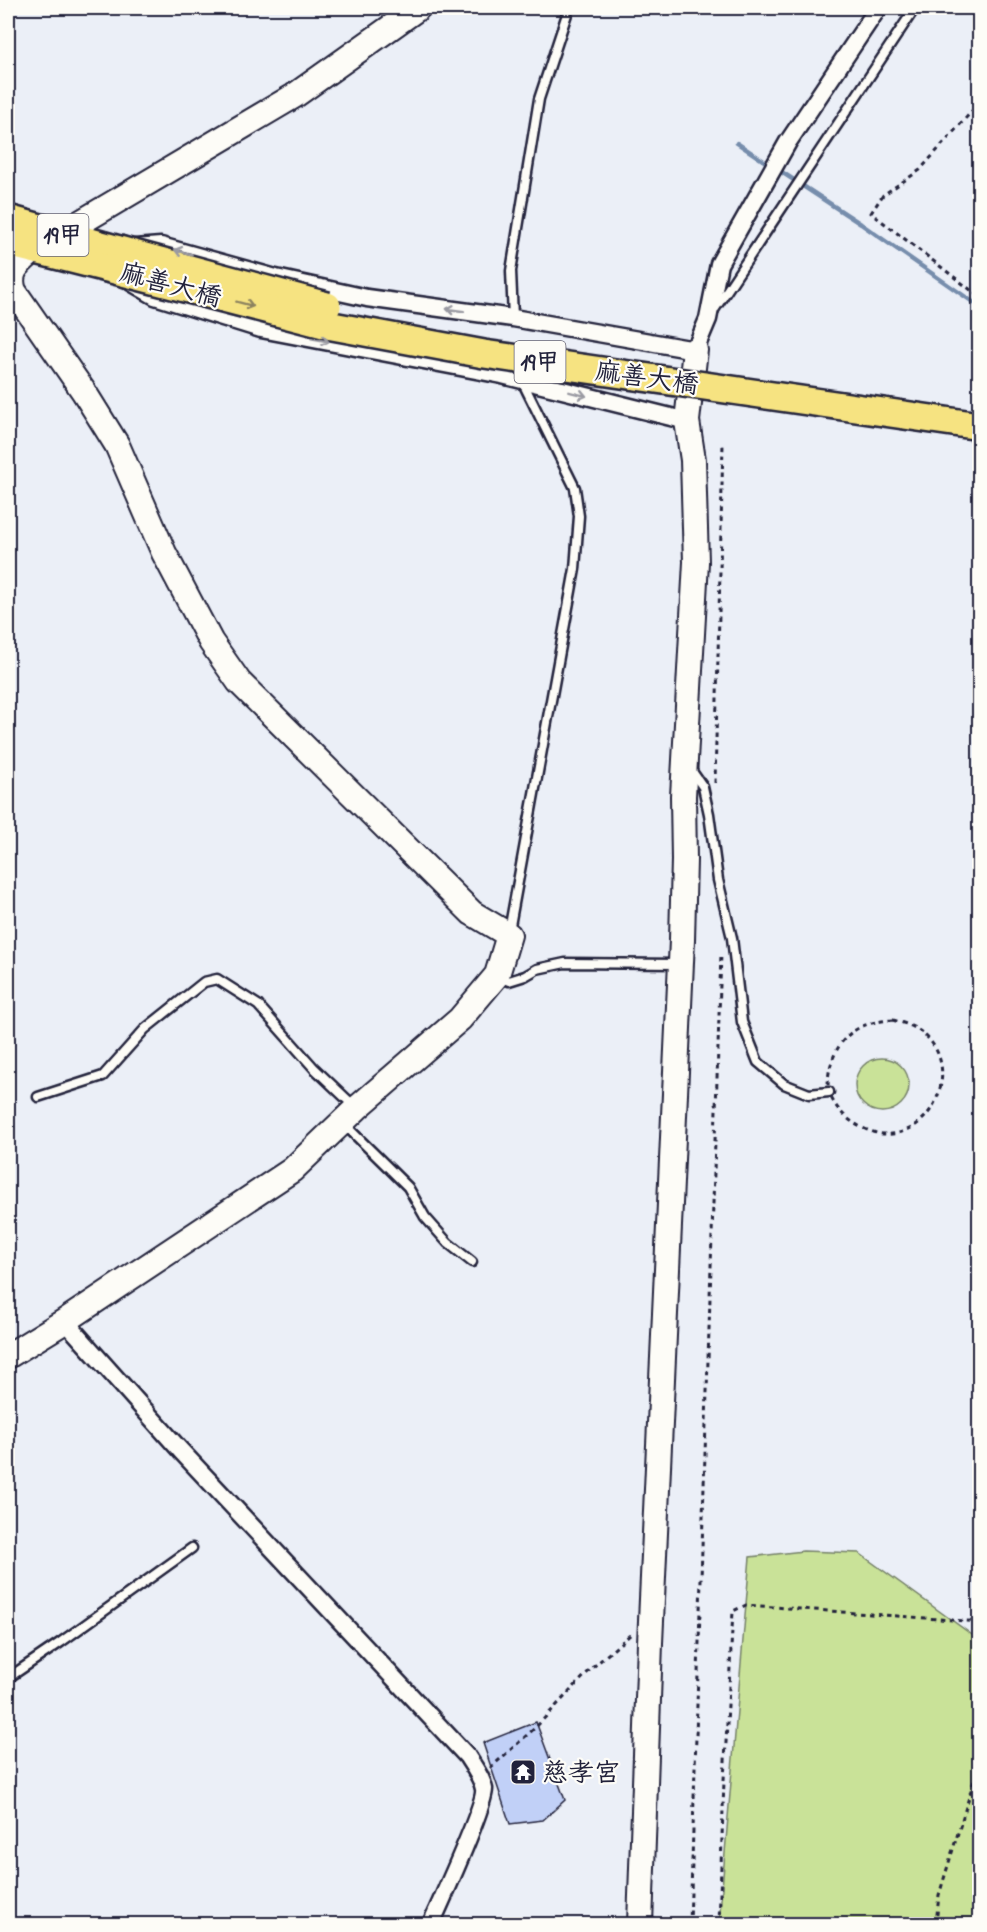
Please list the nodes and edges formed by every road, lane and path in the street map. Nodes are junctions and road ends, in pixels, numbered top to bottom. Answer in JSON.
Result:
{"nodes":[{"id":1,"x":418,"y":8,"type":"edge"},
{"id":2,"x":569,"y":8,"type":"edge"},
{"id":3,"x":878,"y":8,"type":"edge"},
{"id":4,"x":915,"y":8,"type":"edge"},
{"id":5,"x":980,"y":102,"type":"edge"},
{"id":6,"x":8,"y":219,"type":"edge"},
{"id":7,"x":60,"y":234,"type":"junction"},
{"id":8,"x":8,"y":243,"type":"edge"},
{"id":9,"x":34,"y":250,"type":"junction"},
{"id":10,"x":113,"y":259,"type":"junction"},
{"id":11,"x":980,"y":297,"type":"edge"},
{"id":12,"x":513,"y":318,"type":"junction"},
{"id":13,"x":708,"y":320,"type":"junction"},
{"id":14,"x":695,"y":350,"type":"junction"},
{"id":15,"x":521,"y":380,"type":"junction"},
{"id":16,"x":980,"y":409,"type":"edge"},
{"id":17,"x":687,"y":421,"type":"junction"},
{"id":18,"x":980,"y":426,"type":"edge"},
{"id":19,"x":723,"y":443,"type":"dead end"},
{"id":20,"x":685,"y":762,"type":"junction"},
{"id":21,"x":709,"y":814,"type":"junction"},
{"id":22,"x":509,"y":935,"type":"junction"},
{"id":23,"x":721,"y":952,"type":"dead end"},
{"id":24,"x":680,"y":964,"type":"junction"},
{"id":25,"x":497,"y":975,"type":"junction"},
{"id":26,"x":829,"y":1092,"type":"junction"},
{"id":27,"x":38,"y":1097,"type":"dead end"},
{"id":28,"x":349,"y":1115,"type":"junction"},
{"id":29,"x":472,"y":1262,"type":"dead end"},
{"id":30,"x":64,"y":1321,"type":"junction"},
{"id":31,"x":8,"y":1356,"type":"edge"},
{"id":32,"x":192,"y":1548,"type":"dead end"},
{"id":33,"x":652,"y":1615,"type":"junction"},
{"id":34,"x":980,"y":1622,"type":"edge"},
{"id":35,"x":8,"y":1678,"type":"edge"},
{"id":36,"x":980,"y":1761,"type":"edge"},
{"id":37,"x":480,"y":1777,"type":"junction"},
{"id":38,"x":431,"y":1924,"type":"edge"},
{"id":39,"x":640,"y":1924,"type":"edge"},
{"id":40,"x":690,"y":1924,"type":"edge"},
{"id":41,"x":719,"y":1924,"type":"edge"},
{"id":42,"x":936,"y":1924,"type":"edge"}],
"edges":[{"from":1,"to":7,"type":"street"},
{"from":2,"to":12,"type":"lane"},
{"from":3,"to":13,"type":"street"},
{"from":4,"to":13,"type":"lane"},
{"from":5,"to":11,"type":"path"},
{"from":6,"to":7,"type":"main road","number":"19甲"},
{"from":7,"to":9,"type":"street"},
{"from":7,"to":10,"type":"main road","number":"19甲"},
{"from":8,"to":9,"type":"main road","number":"19甲"},
{"from":9,"to":10,"type":"main road","number":"19甲"},
{"from":9,"to":22,"type":"street"},
{"from":12,"to":10,"type":"street","one_way":true},
{"from":10,"to":15,"type":"street","one_way":true},
{"from":10,"to":16,"type":"main road","name":"麻善大橋","number":"19甲","bridge":true},
{"from":10,"to":18,"type":"main road","name":"麻善大橋","number":"19甲","one_way":true,"bridge":true},
{"from":12,"to":14,"type":"street"},
{"from":13,"to":14,"type":"street"},
{"from":14,"to":17,"type":"street"},
{"from":15,"to":17,"type":"street","one_way":true},
{"from":15,"to":22,"type":"lane"},
{"from":17,"to":20,"type":"street"},
{"from":19,"to":21,"type":"path"},
{"from":20,"to":21,"type":"lane"},
{"from":20,"to":24,"type":"street"},
{"from":21,"to":26,"type":"lane"},
{"from":22,"to":25,"type":"street"},
{"from":23,"to":40,"type":"path"},
{"from":24,"to":25,"type":"lane"},
{"from":24,"to":33,"type":"street"},
{"from":25,"to":28,"type":"street"},
{"from":26,"to":26,"type":"path"},
{"from":27,"to":28,"type":"lane"},
{"from":28,"to":29,"type":"lane"},
{"from":28,"to":30,"type":"street"},
{"from":30,"to":31,"type":"street"},
{"from":30,"to":37,"type":"street"},
{"from":32,"to":35,"type":"lane"},
{"from":33,"to":37,"type":"path"},
{"from":33,"to":39,"type":"street"},
{"from":34,"to":41,"type":"path"},
{"from":36,"to":42,"type":"path"},
{"from":37,"to":38,"type":"street"}]}
